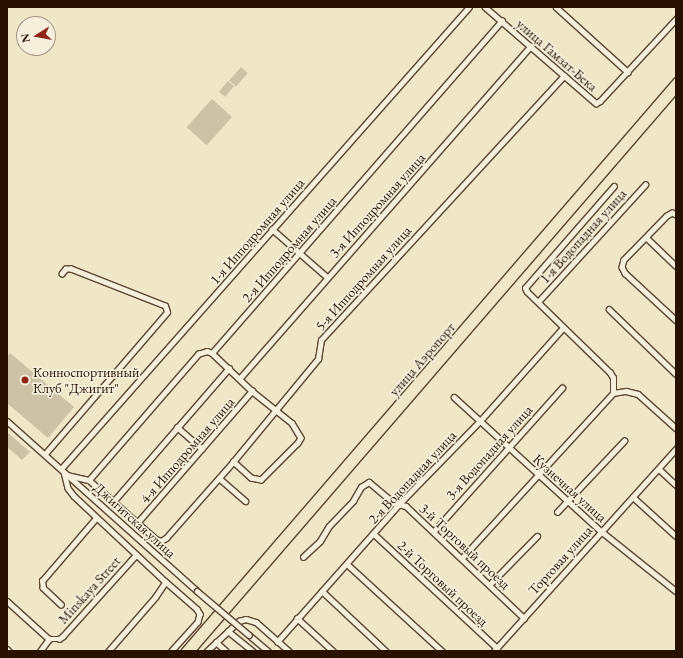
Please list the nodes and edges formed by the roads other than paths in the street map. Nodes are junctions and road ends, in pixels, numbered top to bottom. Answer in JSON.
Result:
{"nodes":[{"id":1,"x":469,"y":7,"type":"edge"},
{"id":2,"x":485,"y":7,"type":"edge"},
{"id":3,"x":556,"y":7,"type":"edge"},
{"id":4,"x":676,"y":19,"type":"edge"},
{"id":5,"x":502,"y":21,"type":"junction"},
{"id":6,"x":531,"y":46,"type":"junction"},
{"id":7,"x":628,"y":72,"type":"junction"},
{"id":8,"x":564,"y":76,"type":"junction"},
{"id":9,"x":676,"y":82,"type":"edge"},
{"id":10,"x":676,"y":90,"type":"edge"},
{"id":11,"x":645,"y":185,"type":"dead end"},
{"id":12,"x":614,"y":186,"type":"dead end"},
{"id":13,"x":674,"y":214,"type":"edge"},
{"id":14,"x":272,"y":229,"type":"junction"},
{"id":15,"x":647,"y":238,"type":"junction"},
{"id":16,"x":300,"y":253,"type":"junction"},
{"id":17,"x":676,"y":266,"type":"edge"},
{"id":18,"x":62,"y":274,"type":"dead end"},
{"id":19,"x":327,"y":277,"type":"junction"},
{"id":20,"x":538,"y":302,"type":"junction"},
{"id":21,"x":609,"y":309,"type":"dead end"},
{"id":22,"x":676,"y":320,"type":"edge"},
{"id":23,"x":563,"y":328,"type":"junction"},
{"id":24,"x":212,"y":353,"type":"junction"},
{"id":25,"x":229,"y":368,"type":"junction"},
{"id":26,"x":676,"y":374,"type":"edge"},
{"id":27,"x":240,"y":378,"type":"junction"},
{"id":28,"x":562,"y":388,"type":"dead end"},
{"id":29,"x":252,"y":391,"type":"junction"},
{"id":30,"x":612,"y":393,"type":"junction"},
{"id":31,"x":454,"y":397,"type":"dead end"},
{"id":32,"x":275,"y":411,"type":"junction"},
{"id":33,"x":7,"y":421,"type":"edge"},
{"id":34,"x":480,"y":422,"type":"junction"},
{"id":35,"x":177,"y":427,"type":"junction"},
{"id":36,"x":676,"y":428,"type":"edge"},
{"id":37,"x":624,"y":441,"type":"dead end"},
{"id":38,"x":509,"y":447,"type":"junction"},
{"id":39,"x":202,"y":449,"type":"junction"},
{"id":40,"x":676,"y":449,"type":"edge"},
{"id":41,"x":45,"y":454,"type":"junction"},
{"id":42,"x":233,"y":462,"type":"junction"},
{"id":43,"x":658,"y":469,"type":"junction"},
{"id":44,"x":64,"y":472,"type":"junction"},
{"id":45,"x":539,"y":475,"type":"junction"},
{"id":46,"x":219,"y":478,"type":"junction"},
{"id":47,"x":89,"y":480,"type":"junction"},
{"id":48,"x":676,"y":485,"type":"edge"},
{"id":49,"x":633,"y":497,"type":"junction"},
{"id":50,"x":245,"y":501,"type":"dead end"},
{"id":51,"x":113,"y":502,"type":"junction"},
{"id":52,"x":568,"y":502,"type":"junction"},
{"id":53,"x":398,"y":505,"type":"junction"},
{"id":54,"x":557,"y":512,"type":"dead end"},
{"id":55,"x":96,"y":518,"type":"junction"},
{"id":56,"x":138,"y":522,"type":"junction"},
{"id":57,"x":434,"y":531,"type":"junction"},
{"id":58,"x":600,"y":531,"type":"junction"},
{"id":59,"x":374,"y":534,"type":"junction"},
{"id":60,"x":537,"y":536,"type":"dead end"},
{"id":61,"x":676,"y":536,"type":"edge"},
{"id":62,"x":136,"y":555,"type":"junction"},
{"id":63,"x":302,"y":557,"type":"dead end"},
{"id":64,"x":462,"y":558,"type":"junction"},
{"id":65,"x":347,"y":564,"type":"junction"},
{"id":66,"x":166,"y":582,"type":"junction"},
{"id":67,"x":490,"y":584,"type":"junction"},
{"id":68,"x":322,"y":591,"type":"junction"},
{"id":69,"x":676,"y":591,"type":"edge"},
{"id":70,"x":7,"y":601,"type":"edge"},
{"id":71,"x":61,"y":605,"type":"dead end"},
{"id":72,"x":297,"y":618,"type":"junction"},
{"id":73,"x":524,"y":618,"type":"junction"},
{"id":74,"x":228,"y":630,"type":"junction"},
{"id":75,"x":49,"y":639,"type":"junction"},
{"id":76,"x":216,"y":642,"type":"junction"},
{"id":77,"x":277,"y":642,"type":"junction"},
{"id":78,"x":495,"y":649,"type":"edge"},
{"id":79,"x":40,"y":651,"type":"edge"},
{"id":80,"x":109,"y":651,"type":"edge"},
{"id":81,"x":172,"y":651,"type":"edge"},
{"id":82,"x":185,"y":651,"type":"edge"},
{"id":83,"x":192,"y":651,"type":"edge"},
{"id":84,"x":207,"y":651,"type":"edge"},
{"id":85,"x":226,"y":651,"type":"edge"},
{"id":86,"x":253,"y":651,"type":"edge"},
{"id":87,"x":268,"y":651,"type":"edge"},
{"id":88,"x":289,"y":651,"type":"edge"},
{"id":89,"x":333,"y":651,"type":"edge"},
{"id":90,"x":386,"y":651,"type":"edge"},
{"id":91,"x":442,"y":651,"type":"edge"}],
"edges":[{"from":1,"to":14,"type":"street","name":"1-я Ипподромная улица"},
{"from":2,"to":5,"type":"street","name":"улица Гамзат-Бека"},
{"from":3,"to":7,"type":"street"},
{"from":4,"to":7,"type":"street"},
{"from":5,"to":6,"type":"street","name":"улица Гамзат-Бека"},
{"from":5,"to":16,"type":"street","name":"2-я Ипподромная улица"},
{"from":6,"to":8,"type":"street","name":"улица Гамзат-Бека"},
{"from":6,"to":19,"type":"street","name":"3-я Ипподромная улица"},
{"from":7,"to":8,"type":"street","name":"улица Гамзат-Бека"},
{"from":8,"to":32,"type":"street","name":"5-я Ипподромная улица"},
{"from":9,"to":82,"type":"main road","name":"улица Аэропорт"},
{"from":10,"to":83,"type":"main road","name":"улица Аэропорт"},
{"from":11,"to":20,"type":"street","name":"1-я Водопадная улица"},
{"from":12,"to":20,"type":"street"},
{"from":13,"to":15,"type":"street"},
{"from":14,"to":16,"type":"street"},
{"from":14,"to":44,"type":"street","name":"1-я Ипподромная улица"},
{"from":15,"to":17,"type":"street"},
{"from":15,"to":22,"type":"street"},
{"from":16,"to":19,"type":"street"},
{"from":16,"to":24,"type":"street","name":"2-я Ипподромная улица"},
{"from":18,"to":41,"type":"street"},
{"from":19,"to":27,"type":"street","name":"3-я Ипподромная улица"},
{"from":20,"to":23,"type":"street"},
{"from":21,"to":26,"type":"street"},
{"from":23,"to":30,"type":"street"},
{"from":23,"to":34,"type":"street","name":"2-я Водопадная улица"},
{"from":24,"to":25,"type":"street"},
{"from":24,"to":47,"type":"street"},
{"from":25,"to":27,"type":"street"},
{"from":25,"to":35,"type":"street"},
{"from":27,"to":29,"type":"street"},
{"from":28,"to":38,"type":"street","name":"3-я Водопадная улица"},
{"from":29,"to":32,"type":"street"},
{"from":29,"to":39,"type":"street","name":"4-я Ипподромная улица"},
{"from":30,"to":36,"type":"street"},
{"from":30,"to":45,"type":"street"},
{"from":31,"to":34,"type":"street","name":"Кузнечная улица"},
{"from":32,"to":42,"type":"street","name":"5-я Ипподромная улица"},
{"from":32,"to":42,"type":"street"},
{"from":33,"to":41,"type":"street","name":"Джигитская улица"},
{"from":34,"to":38,"type":"street","name":"Кузнечная улица"},
{"from":34,"to":53,"type":"street","name":"2-я Водопадная улица"},
{"from":35,"to":39,"type":"street"},
{"from":35,"to":51,"type":"street"},
{"from":37,"to":52,"type":"street"},
{"from":38,"to":45,"type":"street","name":"Кузнечная улица"},
{"from":38,"to":57,"type":"street","name":"3-я Водопадная улица"},
{"from":39,"to":56,"type":"street","name":"4-я Ипподромная улица"},
{"from":40,"to":43,"type":"street","name":"Торговая улица"},
{"from":41,"to":44,"type":"street","name":"Джигитская улица"},
{"from":42,"to":46,"type":"street","name":"5-я Ипподромная улица"},
{"from":43,"to":48,"type":"street"},
{"from":43,"to":49,"type":"street","name":"Торговая улица"},
{"from":44,"to":47,"type":"street"},
{"from":44,"to":55,"type":"street"},
{"from":44,"to":87,"type":"street","name":"Джигитская улица","bridge":true},
{"from":45,"to":52,"type":"street","name":"Кузнечная улица"},
{"from":45,"to":64,"type":"street"},
{"from":46,"to":50,"type":"street"},
{"from":46,"to":56,"type":"street","name":"5-я Ипподромная улица"},
{"from":47,"to":51,"type":"street"},
{"from":49,"to":58,"type":"street","name":"Торговая улица"},
{"from":49,"to":61,"type":"street"},
{"from":51,"to":56,"type":"street"},
{"from":52,"to":54,"type":"street"},
{"from":52,"to":58,"type":"street","name":"Кузнечная улица"},
{"from":53,"to":57,"type":"street","name":"3-й Торговый проезд"},
{"from":53,"to":59,"type":"street","name":"2-я Водопадная улица"},
{"from":53,"to":63,"type":"street","name":"3-й Торговый проезд"},
{"from":55,"to":62,"type":"street"},
{"from":55,"to":71,"type":"street"},
{"from":57,"to":64,"type":"street","name":"3-й Торговый проезд"},
{"from":58,"to":69,"type":"street","name":"Кузнечная улица"},
{"from":58,"to":73,"type":"street","name":"Торговая улица"},
{"from":59,"to":65,"type":"street","name":"2-я Водопадная улица"},
{"from":59,"to":78,"type":"street","name":"2-й Торговый проезд"},
{"from":60,"to":67,"type":"street"},
{"from":62,"to":66,"type":"street"},
{"from":62,"to":75,"type":"street","name":"Minskaya Street"},
{"from":64,"to":67,"type":"street","name":"3-й Торговый проезд"},
{"from":65,"to":68,"type":"street","name":"2-я Водопадная улица"},
{"from":65,"to":91,"type":"street"},
{"from":66,"to":80,"type":"street"},
{"from":66,"to":81,"type":"street"},
{"from":67,"to":73,"type":"street","name":"3-й Торговый проезд"},
{"from":68,"to":72,"type":"street","name":"2-я Водопадная улица"},
{"from":68,"to":90,"type":"street"},
{"from":70,"to":75,"type":"street"},
{"from":72,"to":77,"type":"street","name":"2-я Водопадная улица"},
{"from":72,"to":89,"type":"street"},
{"from":73,"to":78,"type":"street","name":"Торговая улица"},
{"from":74,"to":76,"type":"street"},
{"from":74,"to":77,"type":"street"},
{"from":74,"to":86,"type":"street"},
{"from":75,"to":79,"type":"street","name":"Minskaya Street"},
{"from":76,"to":84,"type":"street"},
{"from":76,"to":85,"type":"street"},
{"from":77,"to":88,"type":"street"}]}
